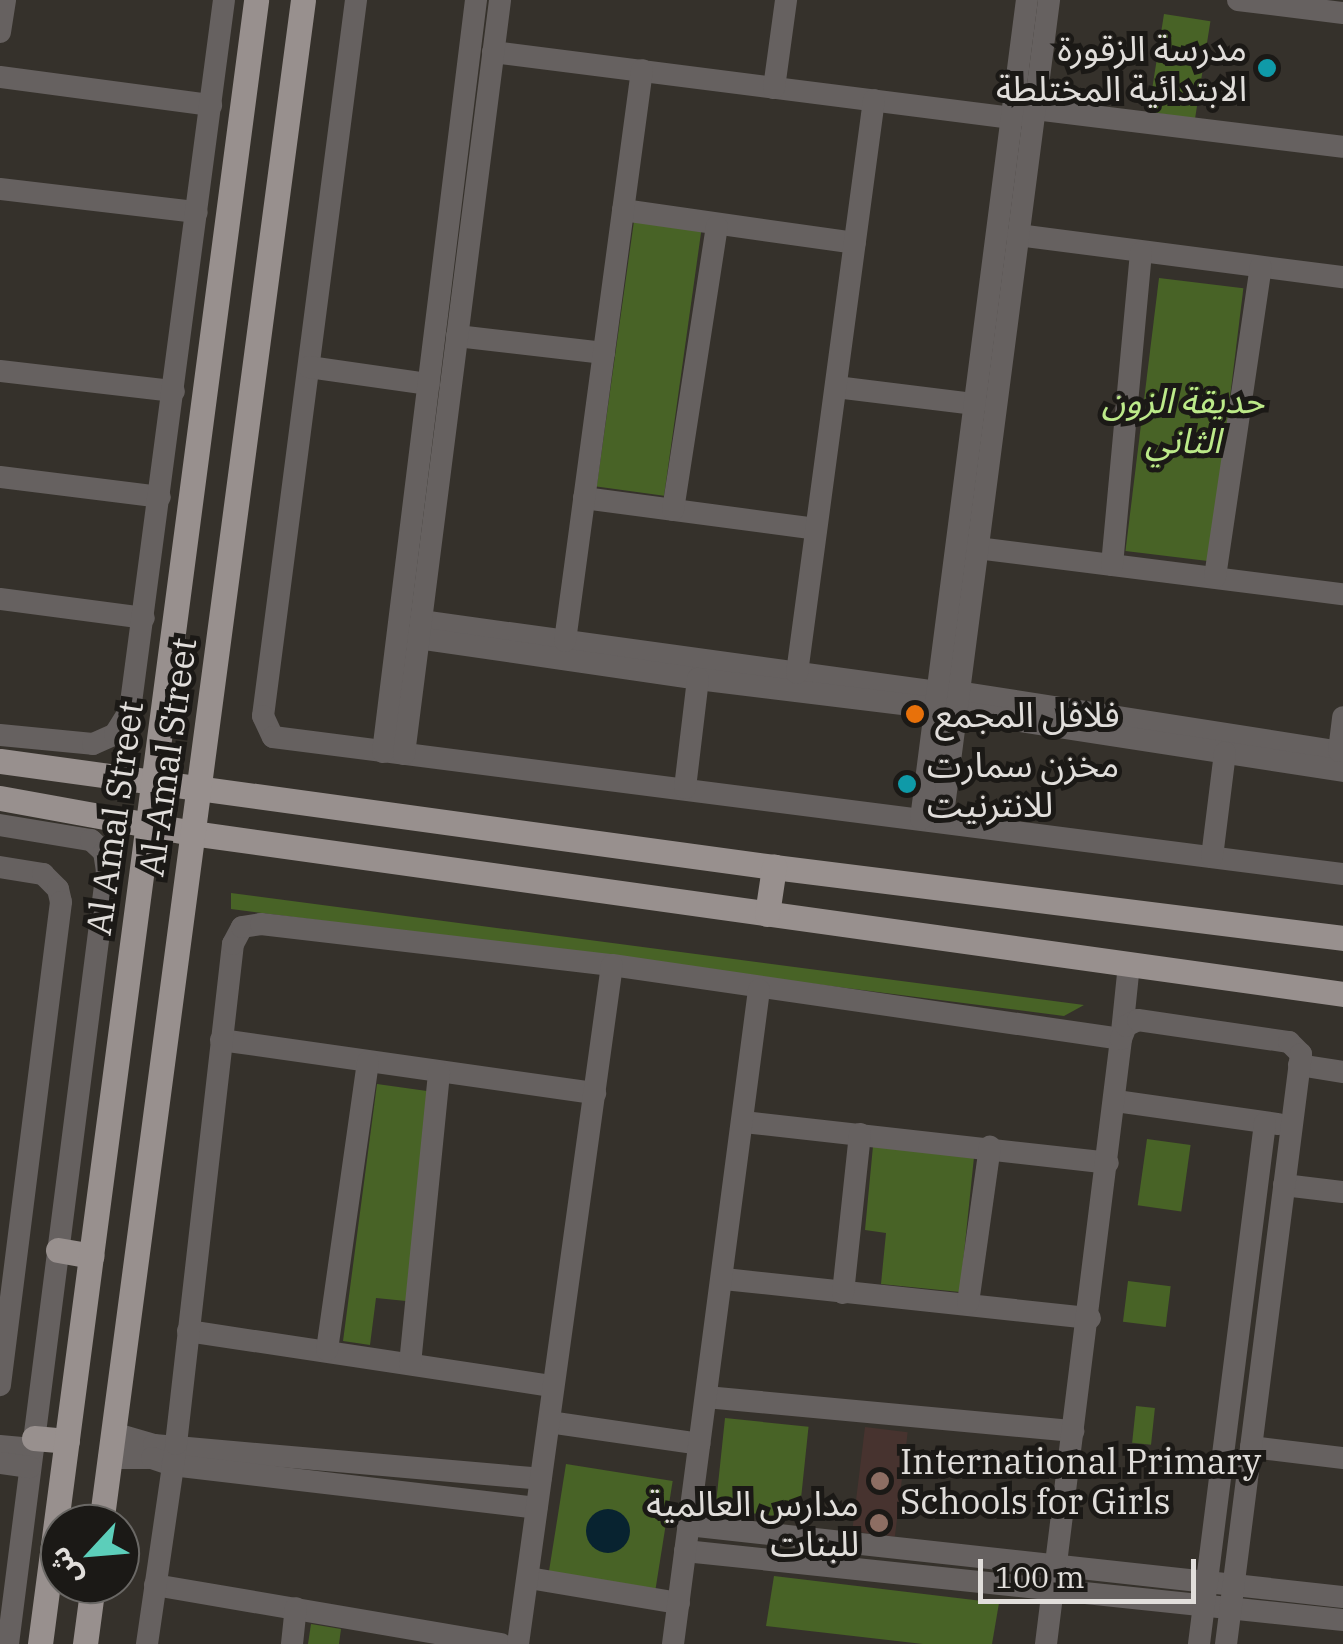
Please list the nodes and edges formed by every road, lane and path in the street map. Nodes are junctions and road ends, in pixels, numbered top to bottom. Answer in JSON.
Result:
{"nodes":[{"id":1,"x":5,"y":0,"type":"edge"},
{"id":2,"x":224,"y":0,"type":"edge"},
{"id":3,"x":256,"y":0,"type":"edge"},
{"id":4,"x":304,"y":0,"type":"edge"},
{"id":5,"x":356,"y":0,"type":"edge"},
{"id":6,"x":476,"y":0,"type":"edge"},
{"id":7,"x":500,"y":0,"type":"edge"},
{"id":8,"x":786,"y":0,"type":"edge"},
{"id":9,"x":1027,"y":0,"type":"edge"},
{"id":10,"x":1049,"y":0,"type":"edge"},
{"id":11,"x":1238,"y":0,"type":"edge"},
{"id":12,"x":1343,"y":14,"type":"edge"},
{"id":13,"x":0,"y":32,"type":"edge"},
{"id":14,"x":493,"y":52,"type":"junction"},
{"id":15,"x":642,"y":70,"type":"junction"},
{"id":16,"x":0,"y":77,"type":"edge"},
{"id":17,"x":774,"y":88,"type":"junction"},
{"id":18,"x":874,"y":100,"type":"junction"},
{"id":19,"x":211,"y":105,"type":"junction"},
{"id":20,"x":1035,"y":109,"type":"junction"},
{"id":21,"x":1012,"y":118,"type":"junction"},
{"id":22,"x":1343,"y":147,"type":"edge"},
{"id":23,"x":0,"y":190,"type":"edge"},
{"id":24,"x":623,"y":210,"type":"junction"},
{"id":25,"x":197,"y":212,"type":"junction"},
{"id":26,"x":717,"y":226,"type":"junction"},
{"id":27,"x":1018,"y":235,"type":"junction"},
{"id":28,"x":855,"y":243,"type":"junction"},
{"id":29,"x":1141,"y":252,"type":"junction"},
{"id":30,"x":1261,"y":267,"type":"junction"},
{"id":31,"x":1343,"y":277,"type":"edge"},
{"id":32,"x":457,"y":336,"type":"junction"},
{"id":33,"x":604,"y":353,"type":"junction"},
{"id":34,"x":309,"y":367,"type":"junction"},
{"id":35,"x":0,"y":372,"type":"edge"},
{"id":36,"x":429,"y":384,"type":"junction"},
{"id":37,"x":836,"y":387,"type":"junction"},
{"id":38,"x":174,"y":391,"type":"junction"},
{"id":39,"x":974,"y":404,"type":"junction"},
{"id":40,"x":0,"y":477,"type":"edge"},
{"id":41,"x":160,"y":497,"type":"junction"},
{"id":42,"x":584,"y":498,"type":"junction"},
{"id":43,"x":674,"y":510,"type":"junction"},
{"id":44,"x":816,"y":530,"type":"junction"},
{"id":45,"x":977,"y":548,"type":"junction"},
{"id":46,"x":1112,"y":565,"type":"junction"},
{"id":47,"x":1215,"y":577,"type":"junction"},
{"id":48,"x":1343,"y":594,"type":"edge"},
{"id":49,"x":0,"y":598,"type":"edge"},
{"id":50,"x":144,"y":618,"type":"junction"},
{"id":51,"x":420,"y":629,"type":"junction"},
{"id":52,"x":565,"y":642,"type":"junction"},
{"id":53,"x":796,"y":673,"type":"junction"},
{"id":54,"x":698,"y":679,"type":"junction"},
{"id":55,"x":947,"y":701,"type":"junction"},
{"id":56,"x":1343,"y":717,"type":"edge"},
{"id":57,"x":0,"y":735,"type":"edge"},
{"id":58,"x":1226,"y":752,"type":"junction"},
{"id":59,"x":393,"y":753,"type":"junction"},
{"id":60,"x":1342,"y":758,"type":"edge"},
{"id":61,"x":0,"y":761,"type":"edge"},
{"id":62,"x":154,"y":783,"type":"junction"},
{"id":63,"x":199,"y":788,"type":"junction"},
{"id":64,"x":685,"y":788,"type":"junction"},
{"id":65,"x":0,"y":798,"type":"edge"},
{"id":66,"x":931,"y":821,"type":"junction"},
{"id":67,"x":148,"y":824,"type":"junction"},
{"id":68,"x":0,"y":825,"type":"edge"},
{"id":69,"x":192,"y":833,"type":"junction"},
{"id":70,"x":1212,"y":856,"type":"junction"},
{"id":71,"x":0,"y":867,"type":"edge"},
{"id":72,"x":774,"y":867,"type":"junction"},
{"id":73,"x":1343,"y":874,"type":"edge"},
{"id":74,"x":767,"y":914,"type":"junction"},
{"id":75,"x":1343,"y":938,"type":"edge"},
{"id":76,"x":1129,"y":964,"type":"junction"},
{"id":77,"x":612,"y":965,"type":"junction"},
{"id":78,"x":759,"y":990,"type":"junction"},
{"id":79,"x":1343,"y":994,"type":"edge"},
{"id":80,"x":1122,"y":1035,"type":"junction"},
{"id":81,"x":221,"y":1040,"type":"junction"},
{"id":82,"x":368,"y":1062,"type":"junction"},
{"id":83,"x":1299,"y":1065,"type":"junction"},
{"id":84,"x":439,"y":1072,"type":"junction"},
{"id":85,"x":1343,"y":1072,"type":"edge"},
{"id":86,"x":595,"y":1093,"type":"junction"},
{"id":87,"x":1116,"y":1101,"type":"junction"},
{"id":88,"x":744,"y":1122,"type":"junction"},
{"id":89,"x":1266,"y":1123,"type":"junction"},
{"id":90,"x":1292,"y":1126,"type":"junction"},
{"id":91,"x":860,"y":1134,"type":"junction"},
{"id":92,"x":990,"y":1147,"type":"junction"},
{"id":93,"x":1108,"y":1163,"type":"junction"},
{"id":94,"x":1284,"y":1185,"type":"junction"},
{"id":95,"x":1343,"y":1192,"type":"edge"},
{"id":96,"x":58,"y":1250,"type":"junction"},
{"id":97,"x":92,"y":1256,"type":"junction"},
{"id":98,"x":724,"y":1279,"type":"junction"},
{"id":99,"x":843,"y":1292,"type":"junction"},
{"id":100,"x":968,"y":1303,"type":"junction"},
{"id":101,"x":1090,"y":1318,"type":"junction"},
{"id":102,"x":188,"y":1331,"type":"junction"},
{"id":103,"x":328,"y":1350,"type":"junction"},
{"id":104,"x":410,"y":1364,"type":"junction"},
{"id":105,"x":0,"y":1384,"type":"edge"},
{"id":106,"x":552,"y":1386,"type":"junction"},
{"id":107,"x":706,"y":1398,"type":"junction"},
{"id":108,"x":549,"y":1422,"type":"junction"},
{"id":109,"x":1073,"y":1431,"type":"junction"},
{"id":110,"x":67,"y":1442,"type":"junction"},
{"id":111,"x":699,"y":1444,"type":"junction"},
{"id":112,"x":0,"y":1446,"type":"edge"},
{"id":113,"x":122,"y":1447,"type":"junction"},
{"id":114,"x":1251,"y":1447,"type":"junction"},
{"id":115,"x":32,"y":1452,"type":"junction"},
{"id":116,"x":174,"y":1454,"type":"junction"},
{"id":117,"x":1343,"y":1458,"type":"edge"},
{"id":118,"x":0,"y":1463,"type":"edge"},
{"id":119,"x":541,"y":1479,"type":"junction"},
{"id":120,"x":106,"y":1504,"type":"edge"},
{"id":121,"x":536,"y":1508,"type":"junction"},
{"id":122,"x":688,"y":1525,"type":"junction"},
{"id":123,"x":685,"y":1551,"type":"junction"},
{"id":124,"x":1054,"y":1575,"type":"junction"},
{"id":125,"x":530,"y":1578,"type":"junction"},
{"id":126,"x":155,"y":1585,"type":"junction"},
{"id":127,"x":1206,"y":1591,"type":"junction"},
{"id":128,"x":1232,"y":1594,"type":"junction"},
{"id":129,"x":1343,"y":1597,"type":"edge"},
{"id":130,"x":679,"y":1603,"type":"junction"},
{"id":131,"x":90,"y":1604,"type":"edge"},
{"id":132,"x":296,"y":1608,"type":"junction"},
{"id":133,"x":1343,"y":1620,"type":"edge"},
{"id":134,"x":379,"y":1633,"type":"edge"},
{"id":135,"x":8,"y":1644,"type":"edge"},
{"id":136,"x":40,"y":1644,"type":"edge"},
{"id":137,"x":85,"y":1644,"type":"edge"},
{"id":138,"x":147,"y":1644,"type":"edge"},
{"id":139,"x":292,"y":1644,"type":"edge"},
{"id":140,"x":501,"y":1644,"type":"edge"},
{"id":141,"x":518,"y":1644,"type":"edge"},
{"id":142,"x":673,"y":1644,"type":"edge"},
{"id":143,"x":1046,"y":1644,"type":"edge"},
{"id":144,"x":1199,"y":1644,"type":"edge"},
{"id":145,"x":1226,"y":1644,"type":"edge"}],
"edges":[{"from":1,"to":13,"type":"street"},
{"from":2,"to":19,"type":"street"},
{"from":3,"to":62,"type":"main road","name":"Al Amal Street"},
{"from":4,"to":63,"type":"main road","name":"Al-Amal Street"},
{"from":5,"to":34,"type":"street"},
{"from":6,"to":36,"type":"street"},
{"from":7,"to":14,"type":"street"},
{"from":8,"to":17,"type":"street"},
{"from":9,"to":21,"type":"street"},
{"from":10,"to":20,"type":"street"},
{"from":11,"to":12,"type":"street"},
{"from":14,"to":15,"type":"street"},
{"from":14,"to":32,"type":"street"},
{"from":15,"to":17,"type":"street"},
{"from":15,"to":24,"type":"street"},
{"from":16,"to":19,"type":"street"},
{"from":17,"to":18,"type":"street"},
{"from":18,"to":21,"type":"street"},
{"from":18,"to":28,"type":"street"},
{"from":19,"to":25,"type":"street"},
{"from":20,"to":21,"type":"street"},
{"from":20,"to":22,"type":"street"},
{"from":20,"to":27,"type":"street"},
{"from":21,"to":39,"type":"street"},
{"from":23,"to":25,"type":"street"},
{"from":24,"to":26,"type":"street"},
{"from":24,"to":33,"type":"street"},
{"from":25,"to":38,"type":"street"},
{"from":26,"to":28,"type":"street"},
{"from":26,"to":43,"type":"street"},
{"from":27,"to":29,"type":"street"},
{"from":27,"to":45,"type":"street"},
{"from":28,"to":37,"type":"street"},
{"from":29,"to":30,"type":"street"},
{"from":29,"to":46,"type":"street"},
{"from":30,"to":31,"type":"street"},
{"from":30,"to":47,"type":"street"},
{"from":32,"to":33,"type":"street"},
{"from":32,"to":51,"type":"street"},
{"from":33,"to":42,"type":"street"},
{"from":34,"to":36,"type":"street"},
{"from":34,"to":59,"type":"street"},
{"from":35,"to":38,"type":"street"},
{"from":36,"to":59,"type":"street"},
{"from":37,"to":39,"type":"street"},
{"from":37,"to":44,"type":"street"},
{"from":38,"to":41,"type":"street"},
{"from":39,"to":55,"type":"street"},
{"from":40,"to":41,"type":"street"},
{"from":41,"to":50,"type":"street"},
{"from":42,"to":43,"type":"street"},
{"from":42,"to":52,"type":"street"},
{"from":43,"to":44,"type":"street"},
{"from":44,"to":53,"type":"street"},
{"from":45,"to":46,"type":"street"},
{"from":45,"to":55,"type":"street"},
{"from":46,"to":47,"type":"street"},
{"from":47,"to":48,"type":"street"},
{"from":49,"to":50,"type":"street"},
{"from":50,"to":57,"type":"street"},
{"from":51,"to":52,"type":"street"},
{"from":51,"to":54,"type":"street"},
{"from":51,"to":59,"type":"street"},
{"from":52,"to":53,"type":"street"},
{"from":53,"to":55,"type":"street"},
{"from":54,"to":55,"type":"street"},
{"from":54,"to":64,"type":"street"},
{"from":55,"to":58,"type":"street"},
{"from":55,"to":60,"type":"street"},
{"from":55,"to":66,"type":"street"},
{"from":56,"to":60,"type":"street"},
{"from":58,"to":60,"type":"street"},
{"from":58,"to":70,"type":"street"},
{"from":59,"to":64,"type":"street"},
{"from":61,"to":62,"type":"main road"},
{"from":62,"to":63,"type":"main road"},
{"from":62,"to":67,"type":"main road","name":"Al Amal Street"},
{"from":63,"to":69,"type":"main road","name":"Al-Amal Street"},
{"from":63,"to":72,"type":"main road"},
{"from":64,"to":66,"type":"street"},
{"from":65,"to":67,"type":"main road"},
{"from":66,"to":70,"type":"street"},
{"from":67,"to":69,"type":"main road"},
{"from":67,"to":97,"type":"main road","name":"Al Amal Street"},
{"from":68,"to":96,"type":"street"},
{"from":69,"to":74,"type":"main road"},
{"from":69,"to":113,"type":"main road","name":"Al-Amal Street"},
{"from":70,"to":73,"type":"street"},
{"from":71,"to":105,"type":"street"},
{"from":72,"to":74,"type":"main road"},
{"from":72,"to":75,"type":"main road"},
{"from":74,"to":76,"type":"main road"},
{"from":76,"to":79,"type":"main road"},
{"from":76,"to":80,"type":"street"},
{"from":77,"to":78,"type":"street"},
{"from":77,"to":81,"type":"street"},
{"from":77,"to":86,"type":"street"},
{"from":78,"to":80,"type":"street"},
{"from":78,"to":88,"type":"street"},
{"from":80,"to":83,"type":"street"},
{"from":80,"to":87,"type":"street"},
{"from":81,"to":82,"type":"street"},
{"from":81,"to":102,"type":"street"},
{"from":82,"to":84,"type":"street"},
{"from":82,"to":103,"type":"street"},
{"from":83,"to":85,"type":"street"},
{"from":83,"to":90,"type":"street"},
{"from":84,"to":86,"type":"street"},
{"from":84,"to":104,"type":"street"},
{"from":86,"to":106,"type":"street"},
{"from":87,"to":89,"type":"street"},
{"from":87,"to":93,"type":"street"},
{"from":88,"to":91,"type":"street"},
{"from":88,"to":98,"type":"street"},
{"from":89,"to":90,"type":"street"},
{"from":89,"to":127,"type":"street"},
{"from":90,"to":94,"type":"street"},
{"from":91,"to":92,"type":"street"},
{"from":91,"to":99,"type":"street"},
{"from":92,"to":93,"type":"street"},
{"from":92,"to":100,"type":"street"},
{"from":93,"to":101,"type":"street"},
{"from":94,"to":95,"type":"street"},
{"from":94,"to":114,"type":"street"},
{"from":96,"to":97,"type":"main road"},
{"from":96,"to":115,"type":"street"},
{"from":97,"to":110,"type":"main road","name":"Al Amal Street"},
{"from":98,"to":99,"type":"street"},
{"from":98,"to":107,"type":"street"},
{"from":99,"to":100,"type":"street"},
{"from":100,"to":101,"type":"street"},
{"from":101,"to":109,"type":"street"},
{"from":102,"to":103,"type":"street"},
{"from":102,"to":116,"type":"street"},
{"from":103,"to":104,"type":"street"},
{"from":104,"to":106,"type":"street"},
{"from":106,"to":108,"type":"street"},
{"from":107,"to":109,"type":"street"},
{"from":107,"to":111,"type":"street"},
{"from":108,"to":111,"type":"street"},
{"from":108,"to":119,"type":"street"},
{"from":109,"to":124,"type":"street"},
{"from":110,"to":115,"type":"main road"},
{"from":110,"to":136,"type":"main road","name":"Al Amal Street"},
{"from":111,"to":122,"type":"street"},
{"from":112,"to":115,"type":"street"},
{"from":113,"to":116,"type":"street"},
{"from":113,"to":120,"type":"main road","name":"Al-Amal Street"},
{"from":114,"to":117,"type":"street"},
{"from":114,"to":128,"type":"street"},
{"from":115,"to":118,"type":"street"},
{"from":115,"to":135,"type":"street"},
{"from":116,"to":119,"type":"street"},
{"from":116,"to":121,"type":"street"},
{"from":116,"to":126,"type":"street"},
{"from":119,"to":121,"type":"street"},
{"from":121,"to":125,"type":"street"},
{"from":122,"to":123,"type":"street"},
{"from":122,"to":124,"type":"street"},
{"from":123,"to":124,"type":"street"},
{"from":123,"to":130,"type":"street"},
{"from":124,"to":127,"type":"street"},
{"from":124,"to":143,"type":"street"},
{"from":125,"to":130,"type":"street"},
{"from":125,"to":141,"type":"street"},
{"from":126,"to":132,"type":"street"},
{"from":126,"to":138,"type":"street"},
{"from":127,"to":128,"type":"street"},
{"from":127,"to":144,"type":"street"},
{"from":128,"to":129,"type":"street"},
{"from":128,"to":133,"type":"street"},
{"from":128,"to":145,"type":"street"},
{"from":130,"to":142,"type":"street"},
{"from":131,"to":137,"type":"main road"},
{"from":132,"to":134,"type":"street"},
{"from":132,"to":139,"type":"street"},
{"from":134,"to":140,"type":"street"}]}
